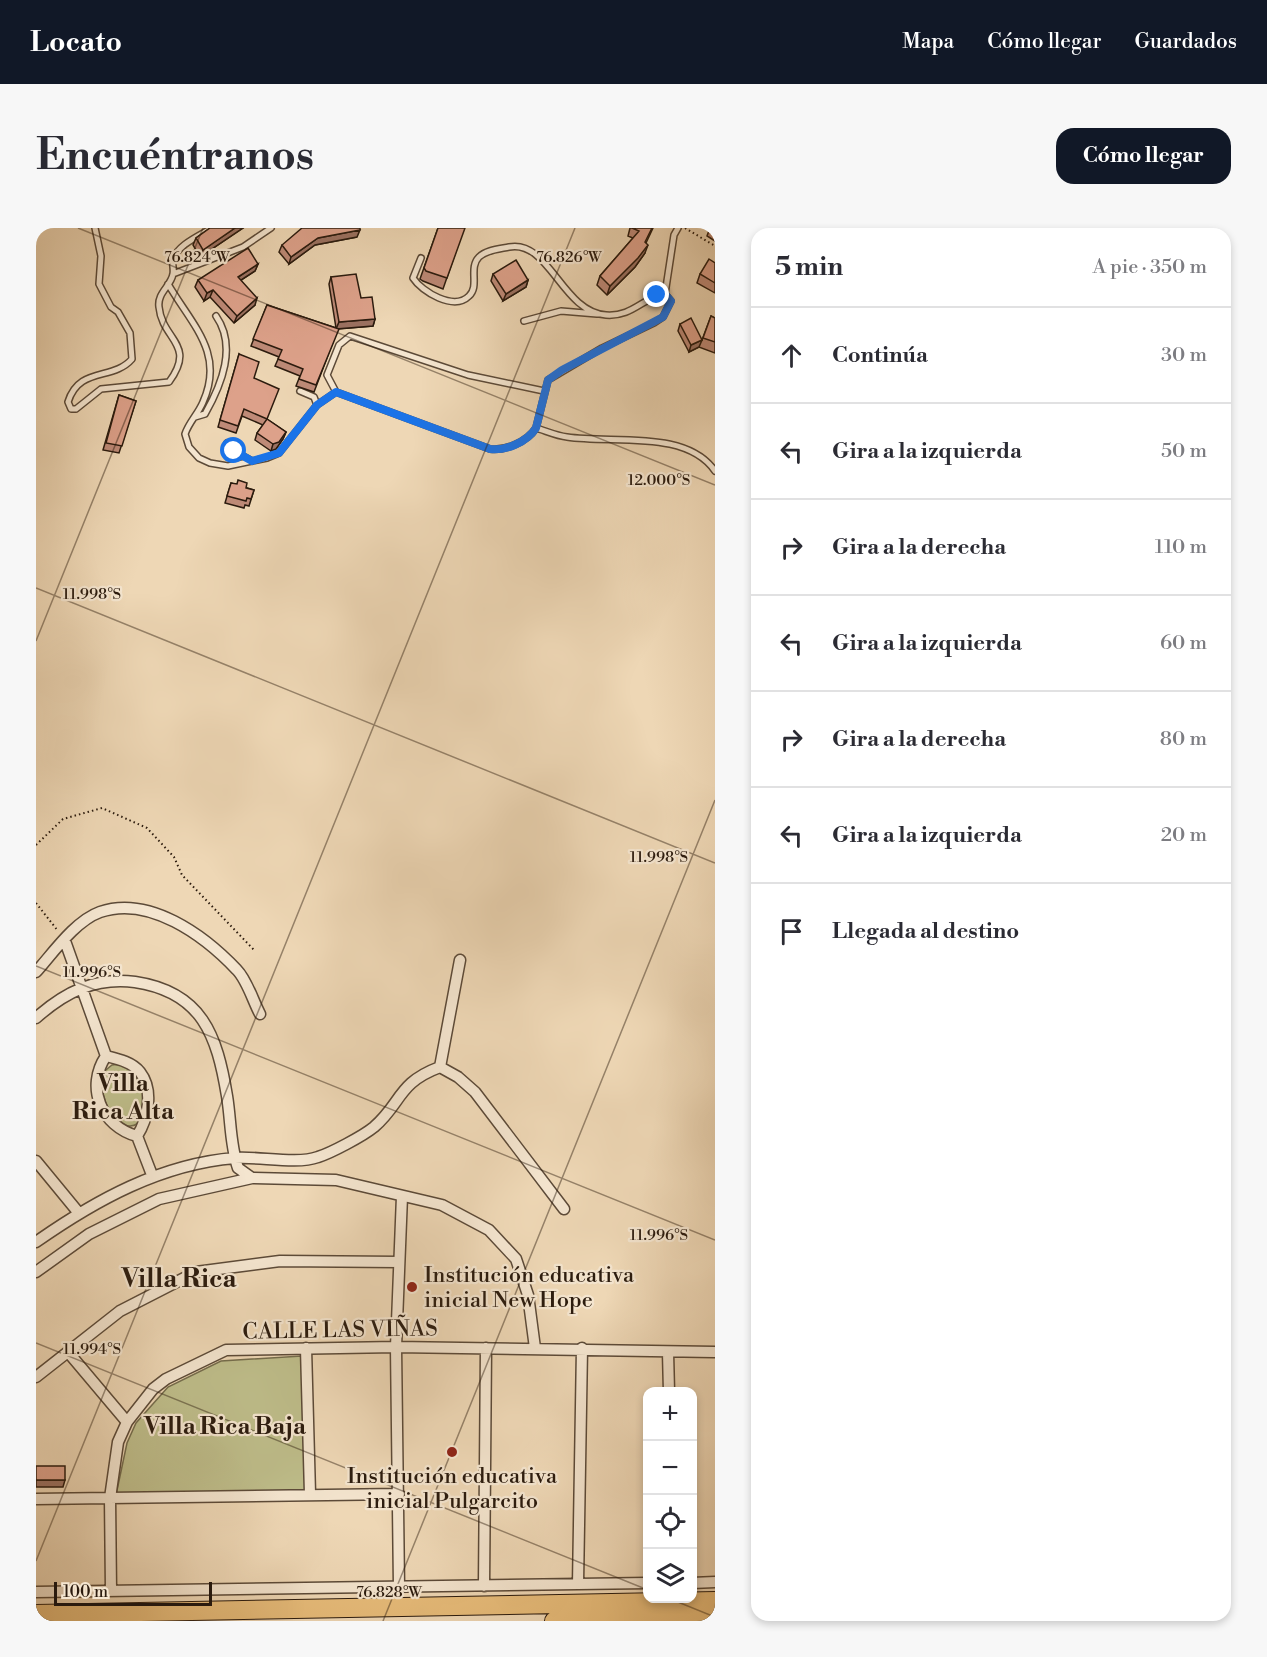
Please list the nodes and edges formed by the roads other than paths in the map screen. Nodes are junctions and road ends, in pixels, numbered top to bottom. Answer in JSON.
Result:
{"nodes":[{"id":1,"x":95,"y":228,"type":"edge"},
{"id":2,"x":212,"y":228,"type":"edge"},
{"id":3,"x":271,"y":228,"type":"edge"},
{"id":4,"x":678,"y":228,"type":"edge"},
{"id":5,"x":421,"y":258,"type":"dead end"},
{"id":6,"x":173,"y":274,"type":"junction"},
{"id":7,"x":168,"y":284,"type":"junction"},
{"id":8,"x":665,"y":294,"type":"junction"},
{"id":9,"x":216,"y":316,"type":"dead end"},
{"id":10,"x":604,"y":316,"type":"junction"},
{"id":11,"x":524,"y":321,"type":"dead end"},
{"id":12,"x":300,"y":391,"type":"dead end"},
{"id":13,"x":544,"y":391,"type":"junction"},
{"id":14,"x":336,"y":392,"type":"junction"},
{"id":15,"x":317,"y":405,"type":"junction"},
{"id":16,"x":195,"y":417,"type":"junction"},
{"id":17,"x":536,"y":428,"type":"junction"},
{"id":18,"x":227,"y":443,"type":"dead end"},
{"id":19,"x":252,"y":461,"type":"junction"},
{"id":20,"x":715,"y":471,"type":"edge"},
{"id":21,"x":65,"y":940,"type":"junction"},
{"id":22,"x":460,"y":960,"type":"dead end"},
{"id":23,"x":36,"y":972,"type":"edge"},
{"id":24,"x":80,"y":987,"type":"junction"},
{"id":25,"x":260,"y":1014,"type":"dead end"},
{"id":26,"x":36,"y":1018,"type":"edge"},
{"id":27,"x":106,"y":1056,"type":"junction"},
{"id":28,"x":440,"y":1067,"type":"junction"},
{"id":29,"x":137,"y":1136,"type":"junction"},
{"id":30,"x":235,"y":1158,"type":"junction"},
{"id":31,"x":36,"y":1161,"type":"edge"},
{"id":32,"x":152,"y":1175,"type":"junction"},
{"id":33,"x":252,"y":1178,"type":"junction"},
{"id":34,"x":402,"y":1196,"type":"junction"},
{"id":35,"x":564,"y":1209,"type":"dead end"},
{"id":36,"x":78,"y":1212,"type":"junction"},
{"id":37,"x":36,"y":1242,"type":"edge"},
{"id":38,"x":399,"y":1262,"type":"junction"},
{"id":39,"x":36,"y":1272,"type":"edge"},
{"id":40,"x":396,"y":1347,"type":"junction"},
{"id":41,"x":306,"y":1348,"type":"junction"},
{"id":42,"x":486,"y":1348,"type":"junction"},
{"id":43,"x":535,"y":1348,"type":"junction"},
{"id":44,"x":582,"y":1348,"type":"junction"},
{"id":45,"x":68,"y":1352,"type":"junction"},
{"id":46,"x":668,"y":1352,"type":"junction"},
{"id":47,"x":715,"y":1352,"type":"edge"},
{"id":48,"x":36,"y":1377,"type":"edge"},
{"id":49,"x":669,"y":1387,"type":"edge"},
{"id":50,"x":127,"y":1422,"type":"junction"},
{"id":51,"x":310,"y":1494,"type":"junction"},
{"id":52,"x":399,"y":1494,"type":"junction"},
{"id":53,"x":110,"y":1498,"type":"junction"},
{"id":54,"x":36,"y":1499,"type":"edge"},
{"id":55,"x":715,"y":1582,"type":"edge"},
{"id":56,"x":643,"y":1583,"type":"edge"},
{"id":57,"x":697,"y":1583,"type":"edge"},
{"id":58,"x":578,"y":1584,"type":"junction"},
{"id":59,"x":484,"y":1586,"type":"junction"},
{"id":60,"x":399,"y":1587,"type":"junction"},
{"id":61,"x":111,"y":1591,"type":"junction"},
{"id":62,"x":36,"y":1592,"type":"edge"},
{"id":63,"x":715,"y":1600,"type":"edge"},
{"id":64,"x":674,"y":1611,"type":"junction"},
{"id":65,"x":36,"y":1614,"type":"edge"},
{"id":66,"x":715,"y":1619,"type":"edge"},
{"id":67,"x":554,"y":1621,"type":"edge"}],
"edges":[{"from":1,"to":7,"type":"lane"},
{"from":2,"to":6,"type":"lane"},
{"from":3,"to":6,"type":"lane"},
{"from":4,"to":8,"type":"lane"},
{"from":5,"to":10,"type":"lane"},
{"from":6,"to":7,"type":"lane"},
{"from":7,"to":16,"type":"lane"},
{"from":8,"to":10,"type":"lane"},
{"from":8,"to":13,"type":"lane"},
{"from":9,"to":16,"type":"lane"},
{"from":10,"to":11,"type":"lane"},
{"from":12,"to":15,"type":"lane"},
{"from":13,"to":14,"type":"lane"},
{"from":13,"to":17,"type":"lane"},
{"from":14,"to":15,"type":"lane"},
{"from":14,"to":17,"type":"lane"},
{"from":15,"to":19,"type":"lane"},
{"from":16,"to":19,"type":"lane"},
{"from":17,"to":20,"type":"lane"},
{"from":18,"to":19,"type":"lane"},
{"from":21,"to":23,"type":"street"},
{"from":21,"to":24,"type":"street"},
{"from":21,"to":25,"type":"street"},
{"from":22,"to":28,"type":"street"},
{"from":24,"to":26,"type":"street"},
{"from":24,"to":27,"type":"street"},
{"from":24,"to":30,"type":"street"},
{"from":27,"to":29,"type":"street"},
{"from":27,"to":29,"type":"street"},
{"from":28,"to":30,"type":"street"},
{"from":28,"to":35,"type":"street"},
{"from":29,"to":32,"type":"street"},
{"from":30,"to":32,"type":"street"},
{"from":30,"to":33,"type":"street"},
{"from":31,"to":36,"type":"street"},
{"from":32,"to":36,"type":"street"},
{"from":33,"to":34,"type":"street"},
{"from":33,"to":39,"type":"street"},
{"from":34,"to":38,"type":"street"},
{"from":34,"to":43,"type":"street"},
{"from":36,"to":37,"type":"street"},
{"from":38,"to":40,"type":"street"},
{"from":38,"to":45,"type":"street"},
{"from":40,"to":41,"type":"street","name":"CALLE LAS VIÑAS"},
{"from":40,"to":42,"type":"street","name":"CALLE LAS VIÑAS"},
{"from":40,"to":52,"type":"street"},
{"from":41,"to":50,"type":"street","name":"CALLE LAS VIÑAS"},
{"from":41,"to":51,"type":"street"},
{"from":42,"to":43,"type":"street","name":"CALLE LAS VIÑAS"},
{"from":42,"to":59,"type":"street"},
{"from":43,"to":44,"type":"street","name":"CALLE LAS VIÑAS"},
{"from":44,"to":46,"type":"street","name":"CALLE LAS VIÑAS"},
{"from":44,"to":58,"type":"street"},
{"from":45,"to":48,"type":"street"},
{"from":45,"to":50,"type":"street"},
{"from":46,"to":47,"type":"street","name":"CALLE LAS VIÑAS"},
{"from":46,"to":49,"type":"street"},
{"from":50,"to":53,"type":"street","name":"CALLE LAS VIÑAS"},
{"from":51,"to":52,"type":"street"},
{"from":51,"to":53,"type":"street"},
{"from":52,"to":60,"type":"street"},
{"from":53,"to":54,"type":"street"},
{"from":53,"to":61,"type":"street","name":"CALLE LAS VIÑAS"},
{"from":55,"to":57,"type":"street"},
{"from":56,"to":58,"type":"street"},
{"from":58,"to":59,"type":"street"},
{"from":59,"to":60,"type":"street"},
{"from":60,"to":61,"type":"street"},
{"from":61,"to":62,"type":"street"},
{"from":63,"to":64,"type":"highway"},
{"from":64,"to":65,"type":"highway"},
{"from":64,"to":66,"type":"highway"},
{"from":64,"to":67,"type":"highway"}]}
